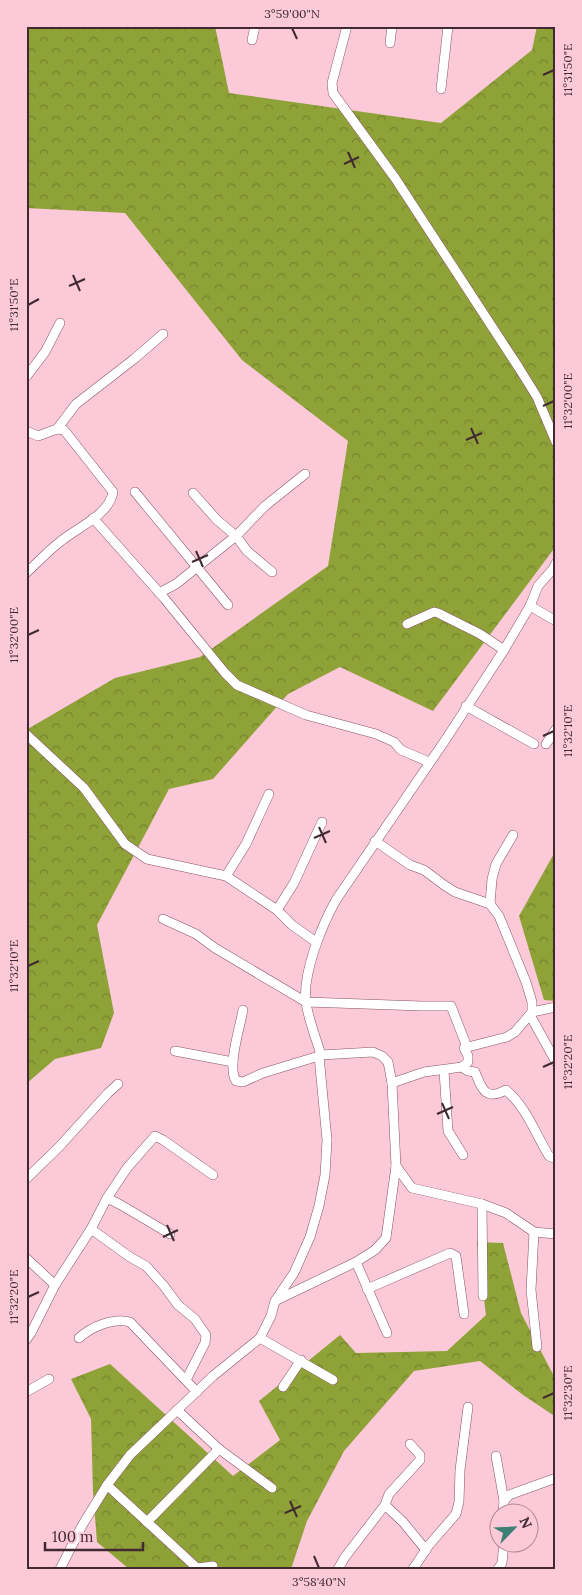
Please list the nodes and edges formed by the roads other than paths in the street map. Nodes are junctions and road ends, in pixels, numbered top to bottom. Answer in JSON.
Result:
{"nodes":[{"id":1,"x":255,"y":26,"type":"edge"},
{"id":2,"x":347,"y":26,"type":"edge"},
{"id":3,"x":392,"y":26,"type":"edge"},
{"id":4,"x":448,"y":26,"type":"edge"},
{"id":5,"x":252,"y":40,"type":"dead end"},
{"id":6,"x":390,"y":44,"type":"dead end"},
{"id":7,"x":442,"y":89,"type":"dead end"},
{"id":8,"x":60,"y":323,"type":"dead end"},
{"id":9,"x":163,"y":334,"type":"dead end"},
{"id":10,"x":26,"y":377,"type":"edge"},
{"id":11,"x":57,"y":429,"type":"junction"},
{"id":12,"x":26,"y":431,"type":"edge"},
{"id":13,"x":556,"y":442,"type":"edge"},
{"id":14,"x":305,"y":474,"type":"dead end"},
{"id":15,"x":134,"y":492,"type":"dead end"},
{"id":16,"x":193,"y":492,"type":"dead end"},
{"id":17,"x":93,"y":518,"type":"junction"},
{"id":18,"x":236,"y":536,"type":"junction"},
{"id":19,"x":555,"y":567,"type":"edge"},
{"id":20,"x":197,"y":568,"type":"junction"},
{"id":21,"x":272,"y":572,"type":"dead end"},
{"id":22,"x":26,"y":573,"type":"edge"},
{"id":23,"x":159,"y":594,"type":"junction"},
{"id":24,"x":228,"y":605,"type":"dead end"},
{"id":25,"x":530,"y":606,"type":"junction"},
{"id":26,"x":556,"y":621,"type":"edge"},
{"id":27,"x":407,"y":624,"type":"dead end"},
{"id":28,"x":504,"y":650,"type":"junction"},
{"id":29,"x":466,"y":706,"type":"junction"},
{"id":30,"x":556,"y":729,"type":"edge"},
{"id":31,"x":26,"y":734,"type":"edge"},
{"id":32,"x":534,"y":744,"type":"dead end"},
{"id":33,"x":546,"y":744,"type":"dead end"},
{"id":34,"x":430,"y":762,"type":"junction"},
{"id":35,"x":269,"y":794,"type":"dead end"},
{"id":36,"x":322,"y":822,"type":"dead end"},
{"id":37,"x":513,"y":835,"type":"dead end"},
{"id":38,"x":375,"y":841,"type":"junction"},
{"id":39,"x":226,"y":876,"type":"junction"},
{"id":40,"x":490,"y":904,"type":"junction"},
{"id":41,"x":277,"y":910,"type":"junction"},
{"id":42,"x":163,"y":918,"type":"dead end"},
{"id":43,"x":316,"y":942,"type":"junction"},
{"id":44,"x":306,"y":1002,"type":"junction"},
{"id":45,"x":556,"y":1007,"type":"edge"},
{"id":46,"x":243,"y":1010,"type":"dead end"},
{"id":47,"x":531,"y":1013,"type":"junction"},
{"id":48,"x":467,"y":1047,"type":"junction"},
{"id":49,"x":175,"y":1051,"type":"dead end"},
{"id":50,"x":320,"y":1056,"type":"junction"},
{"id":51,"x":233,"y":1062,"type":"junction"},
{"id":52,"x":556,"y":1062,"type":"edge"},
{"id":53,"x":462,"y":1067,"type":"junction"},
{"id":54,"x":444,"y":1070,"type":"junction"},
{"id":55,"x":392,"y":1083,"type":"junction"},
{"id":56,"x":118,"y":1084,"type":"dead end"},
{"id":57,"x":463,"y":1155,"type":"dead end"},
{"id":58,"x":556,"y":1159,"type":"edge"},
{"id":59,"x":396,"y":1166,"type":"junction"},
{"id":60,"x":212,"y":1175,"type":"dead end"},
{"id":61,"x":26,"y":1179,"type":"edge"},
{"id":62,"x":107,"y":1198,"type":"junction"},
{"id":63,"x":482,"y":1204,"type":"junction"},
{"id":64,"x":91,"y":1229,"type":"junction"},
{"id":65,"x":534,"y":1232,"type":"junction"},
{"id":66,"x":170,"y":1234,"type":"dead end"},
{"id":67,"x":556,"y":1234,"type":"edge"},
{"id":68,"x":26,"y":1258,"type":"edge"},
{"id":69,"x":356,"y":1262,"type":"junction"},
{"id":70,"x":55,"y":1285,"type":"junction"},
{"id":71,"x":367,"y":1289,"type":"junction"},
{"id":72,"x":483,"y":1296,"type":"dead end"},
{"id":73,"x":275,"y":1301,"type":"junction"},
{"id":74,"x":464,"y":1314,"type":"dead end"},
{"id":75,"x":387,"y":1333,"type":"dead end"},
{"id":76,"x":79,"y":1338,"type":"dead end"},
{"id":77,"x":260,"y":1338,"type":"junction"},
{"id":78,"x":26,"y":1340,"type":"edge"},
{"id":79,"x":537,"y":1347,"type":"dead end"},
{"id":80,"x":301,"y":1360,"type":"junction"},
{"id":81,"x":50,"y":1379,"type":"dead end"},
{"id":82,"x":186,"y":1380,"type":"junction"},
{"id":83,"x":333,"y":1380,"type":"dead end"},
{"id":84,"x":283,"y":1387,"type":"dead end"},
{"id":85,"x":26,"y":1392,"type":"edge"},
{"id":86,"x":197,"y":1392,"type":"junction"},
{"id":87,"x":468,"y":1407,"type":"dead end"},
{"id":88,"x":178,"y":1410,"type":"junction"},
{"id":89,"x":410,"y":1444,"type":"dead end"},
{"id":90,"x":219,"y":1449,"type":"junction"},
{"id":91,"x":496,"y":1456,"type":"dead end"},
{"id":92,"x":556,"y":1478,"type":"edge"},
{"id":93,"x":107,"y":1485,"type":"junction"},
{"id":94,"x":272,"y":1488,"type":"dead end"},
{"id":95,"x":504,"y":1501,"type":"joint"},
{"id":96,"x":385,"y":1505,"type":"junction"},
{"id":97,"x":147,"y":1522,"type":"junction"},
{"id":98,"x":426,"y":1550,"type":"junction"},
{"id":99,"x":503,"y":1552,"type":"edge"},
{"id":100,"x":213,"y":1566,"type":"dead end"},
{"id":101,"x":60,"y":1569,"type":"edge"},
{"id":102,"x":338,"y":1569,"type":"edge"},
{"id":103,"x":413,"y":1569,"type":"edge"},
{"id":104,"x":498,"y":1569,"type":"edge"}],
"edges":[{"from":1,"to":5,"type":"street"},
{"from":2,"to":13,"type":"street"},
{"from":3,"to":6,"type":"street"},
{"from":4,"to":7,"type":"street"},
{"from":8,"to":10,"type":"street"},
{"from":9,"to":11,"type":"street"},
{"from":11,"to":12,"type":"street"},
{"from":11,"to":17,"type":"street"},
{"from":14,"to":18,"type":"street"},
{"from":15,"to":20,"type":"street"},
{"from":16,"to":18,"type":"street"},
{"from":17,"to":22,"type":"street"},
{"from":17,"to":23,"type":"street"},
{"from":18,"to":20,"type":"street"},
{"from":18,"to":21,"type":"street"},
{"from":19,"to":25,"type":"street"},
{"from":20,"to":23,"type":"street"},
{"from":20,"to":24,"type":"street"},
{"from":23,"to":34,"type":"street"},
{"from":25,"to":26,"type":"street"},
{"from":25,"to":28,"type":"street"},
{"from":27,"to":28,"type":"street"},
{"from":28,"to":29,"type":"street"},
{"from":29,"to":32,"type":"street"},
{"from":29,"to":34,"type":"street"},
{"from":30,"to":33,"type":"street"},
{"from":31,"to":39,"type":"street"},
{"from":34,"to":38,"type":"street"},
{"from":35,"to":39,"type":"street"},
{"from":36,"to":41,"type":"street"},
{"from":37,"to":40,"type":"street"},
{"from":38,"to":40,"type":"street"},
{"from":38,"to":43,"type":"street"},
{"from":39,"to":41,"type":"street"},
{"from":40,"to":47,"type":"street"},
{"from":41,"to":43,"type":"street"},
{"from":42,"to":44,"type":"street"},
{"from":43,"to":44,"type":"street"},
{"from":44,"to":48,"type":"street"},
{"from":44,"to":50,"type":"street"},
{"from":45,"to":47,"type":"street"},
{"from":46,"to":51,"type":"street"},
{"from":47,"to":48,"type":"street"},
{"from":47,"to":52,"type":"street"},
{"from":48,"to":53,"type":"street"},
{"from":49,"to":51,"type":"street"},
{"from":50,"to":51,"type":"street"},
{"from":50,"to":55,"type":"street"},
{"from":50,"to":73,"type":"street"},
{"from":53,"to":54,"type":"street"},
{"from":53,"to":58,"type":"street"},
{"from":54,"to":55,"type":"street"},
{"from":54,"to":57,"type":"street"},
{"from":55,"to":59,"type":"street"},
{"from":56,"to":61,"type":"street"},
{"from":59,"to":63,"type":"street"},
{"from":59,"to":69,"type":"street"},
{"from":60,"to":62,"type":"street"},
{"from":62,"to":64,"type":"street"},
{"from":62,"to":66,"type":"street"},
{"from":63,"to":65,"type":"street"},
{"from":63,"to":72,"type":"street"},
{"from":64,"to":70,"type":"street"},
{"from":64,"to":82,"type":"street"},
{"from":65,"to":67,"type":"street"},
{"from":65,"to":79,"type":"street"},
{"from":68,"to":70,"type":"street"},
{"from":69,"to":71,"type":"street"},
{"from":69,"to":73,"type":"street"},
{"from":70,"to":78,"type":"street"},
{"from":71,"to":74,"type":"street"},
{"from":71,"to":75,"type":"street"},
{"from":73,"to":77,"type":"street"},
{"from":76,"to":82,"type":"street"},
{"from":77,"to":80,"type":"street"},
{"from":77,"to":86,"type":"street"},
{"from":80,"to":83,"type":"street"},
{"from":80,"to":84,"type":"street"},
{"from":81,"to":85,"type":"street"},
{"from":82,"to":86,"type":"street"},
{"from":86,"to":88,"type":"street"},
{"from":87,"to":98,"type":"street"},
{"from":88,"to":90,"type":"street"},
{"from":88,"to":93,"type":"street"},
{"from":89,"to":96,"type":"street"},
{"from":90,"to":94,"type":"street"},
{"from":90,"to":97,"type":"street"},
{"from":91,"to":95,"type":"street"},
{"from":92,"to":95,"type":"street"},
{"from":93,"to":97,"type":"street"},
{"from":93,"to":101,"type":"street"},
{"from":96,"to":98,"type":"street"},
{"from":96,"to":102,"type":"street"},
{"from":97,"to":100,"type":"street"},
{"from":98,"to":103,"type":"street"},
{"from":99,"to":104,"type":"street"}]}
